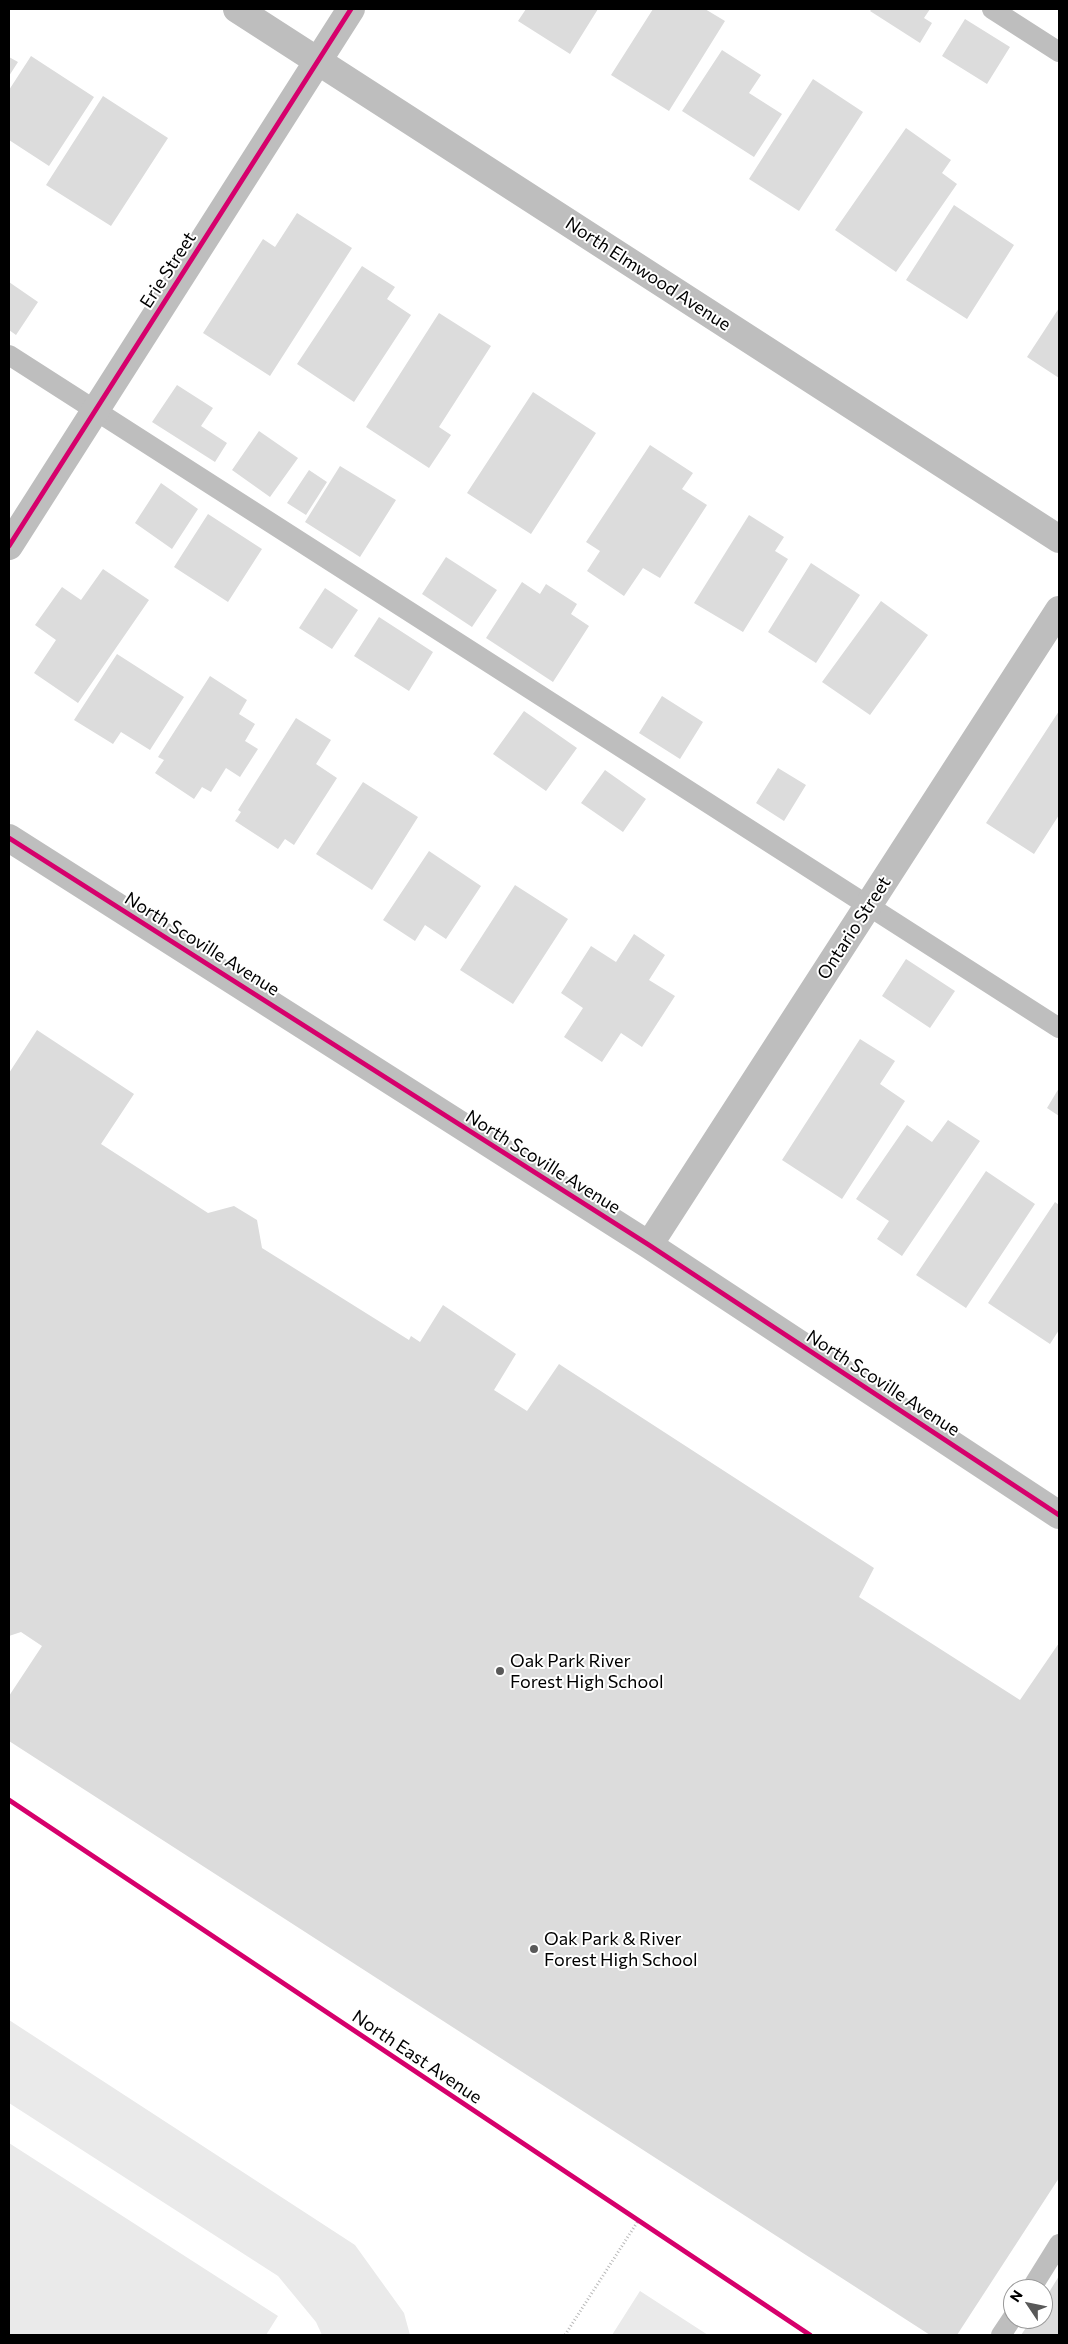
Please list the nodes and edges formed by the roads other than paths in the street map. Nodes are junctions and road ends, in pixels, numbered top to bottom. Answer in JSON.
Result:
{"nodes":[{"id":1,"x":237,"y":9,"type":"edge"},
{"id":2,"x":351,"y":9,"type":"edge"},
{"id":3,"x":992,"y":9,"type":"edge"},
{"id":4,"x":1059,"y":52,"type":"edge"},
{"id":5,"x":318,"y":60,"type":"junction"},
{"id":6,"x":9,"y":355,"type":"edge"},
{"id":7,"x":95,"y":410,"type":"junction"},
{"id":8,"x":1059,"y":539,"type":"edge"},
{"id":9,"x":9,"y":546,"type":"edge"},
{"id":10,"x":1059,"y":610,"type":"edge"},
{"id":11,"x":9,"y":838,"type":"edge"},
{"id":12,"x":868,"y":906,"type":"junction"},
{"id":13,"x":1059,"y":1028,"type":"edge"},
{"id":14,"x":649,"y":1245,"type":"junction"},
{"id":15,"x":1059,"y":1515,"type":"edge"},
{"id":16,"x":1059,"y":2244,"type":"edge"},
{"id":17,"x":1037,"y":2279,"type":"edge"}],
"edges":[{"from":1,"to":5,"type":"street","name":"North Elmwood Avenue"},
{"from":2,"to":5,"type":"street","name":"Erie Street"},
{"from":3,"to":4,"type":"lane"},
{"from":5,"to":7,"type":"street","name":"Erie Street"},
{"from":5,"to":8,"type":"street","name":"North Elmwood Avenue"},
{"from":6,"to":7,"type":"lane"},
{"from":7,"to":9,"type":"street","name":"Erie Street"},
{"from":7,"to":12,"type":"lane"},
{"from":10,"to":12,"type":"street","name":"Ontario Street"},
{"from":11,"to":14,"type":"street","name":"North Scoville Avenue"},
{"from":12,"to":13,"type":"lane"},
{"from":12,"to":14,"type":"street","name":"Ontario Street"},
{"from":14,"to":15,"type":"street","name":"North Scoville Avenue"},
{"from":16,"to":17,"type":"lane"}]}
